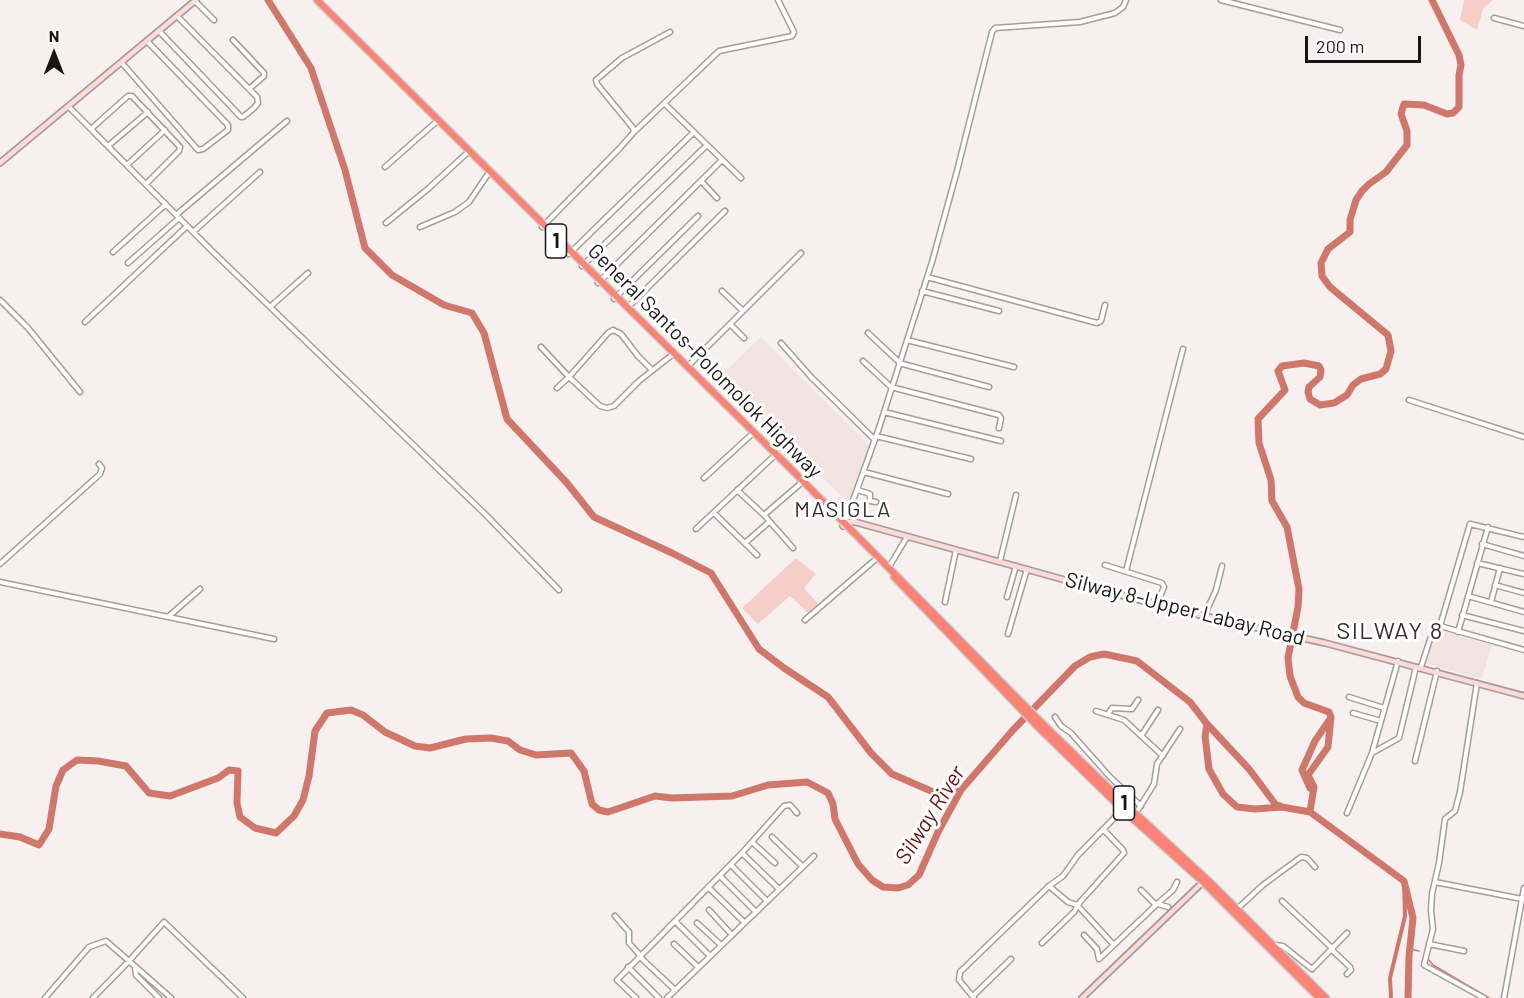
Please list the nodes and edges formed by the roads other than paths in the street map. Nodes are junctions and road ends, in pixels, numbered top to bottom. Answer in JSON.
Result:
{"nodes":[{"id":1,"x":312,"y":0,"type":"edge"},
{"id":2,"x":317,"y":0,"type":"edge"},
{"id":3,"x":778,"y":0,"type":"edge"},
{"id":4,"x":1126,"y":0,"type":"edge"},
{"id":5,"x":1221,"y":0,"type":"edge"},
{"id":6,"x":196,"y":1,"type":"edge"},
{"id":7,"x":177,"y":16,"type":"junction"},
{"id":8,"x":1494,"y":18,"type":"dead end"},
{"id":9,"x":214,"y":20,"type":"dead end"},
{"id":10,"x":1524,"y":26,"type":"edge"},
{"id":11,"x":1340,"y":30,"type":"dead end"},
{"id":12,"x":159,"y":32,"type":"junction"},
{"id":13,"x":670,"y":32,"type":"dead end"},
{"id":14,"x":234,"y":40,"type":"dead end"},
{"id":15,"x":147,"y":41,"type":"junction"},
{"id":16,"x":122,"y":63,"type":"junction"},
{"id":17,"x":249,"y":89,"type":"junction"},
{"id":18,"x":665,"y":104,"type":"junction"},
{"id":19,"x":69,"y":107,"type":"junction"},
{"id":20,"x":148,"y":112,"type":"junction"},
{"id":21,"x":287,"y":121,"type":"dead end"},
{"id":22,"x":436,"y":122,"type":"junction"},
{"id":23,"x":91,"y":129,"type":"junction"},
{"id":24,"x":165,"y":130,"type":"junction"},
{"id":25,"x":634,"y":132,"type":"junction"},
{"id":26,"x":693,"y":132,"type":"junction"},
{"id":27,"x":707,"y":145,"type":"junction"},
{"id":28,"x":108,"y":146,"type":"junction"},
{"id":29,"x":467,"y":153,"type":"junction"},
{"id":30,"x":722,"y":160,"type":"junction"},
{"id":31,"x":0,"y":163,"type":"edge"},
{"id":32,"x":127,"y":165,"type":"junction"},
{"id":33,"x":385,"y":167,"type":"dead end"},
{"id":34,"x":260,"y":172,"type":"dead end"},
{"id":35,"x":488,"y":174,"type":"junction"},
{"id":36,"x":741,"y":178,"type":"dead end"},
{"id":37,"x":701,"y":181,"type":"junction"},
{"id":38,"x":146,"y":184,"type":"junction"},
{"id":39,"x":717,"y":198,"type":"dead end"},
{"id":40,"x":166,"y":204,"type":"junction"},
{"id":41,"x":725,"y":211,"type":"dead end"},
{"id":42,"x":698,"y":216,"type":"dead end"},
{"id":43,"x":178,"y":217,"type":"junction"},
{"id":44,"x":386,"y":223,"type":"dead end"},
{"id":45,"x":187,"y":226,"type":"junction"},
{"id":46,"x":543,"y":226,"type":"junction"},
{"id":47,"x":420,"y":227,"type":"dead end"},
{"id":48,"x":193,"y":232,"type":"junction"},
{"id":49,"x":113,"y":252,"type":"dead end"},
{"id":50,"x":570,"y":253,"type":"junction"},
{"id":51,"x":801,"y":253,"type":"dead end"},
{"id":52,"x":128,"y":263,"type":"dead end"},
{"id":53,"x":583,"y":265,"type":"junction"},
{"id":54,"x":308,"y":273,"type":"dead end"},
{"id":55,"x":927,"y":277,"type":"junction"},
{"id":56,"x":599,"y":282,"type":"junction"},
{"id":57,"x":722,"y":291,"type":"dead end"},
{"id":58,"x":922,"y":291,"type":"junction"},
{"id":59,"x":615,"y":297,"type":"junction"},
{"id":60,"x":0,"y":300,"type":"edge"},
{"id":61,"x":1105,"y":305,"type":"dead end"},
{"id":62,"x":270,"y":307,"type":"junction"},
{"id":63,"x":628,"y":307,"type":"junction"},
{"id":64,"x":743,"y":311,"type":"junction"},
{"id":65,"x":999,"y":311,"type":"dead end"},
{"id":66,"x":85,"y":322,"type":"dead end"},
{"id":67,"x":730,"y":324,"type":"junction"},
{"id":68,"x":868,"y":333,"type":"dead end"},
{"id":69,"x":744,"y":338,"type":"dead end"},
{"id":70,"x":907,"y":340,"type":"junction"},
{"id":71,"x":781,"y":343,"type":"dead end"},
{"id":72,"x":541,"y":347,"type":"dead end"},
{"id":73,"x":1183,"y":350,"type":"dead end"},
{"id":74,"x":672,"y":355,"type":"junction"},
{"id":75,"x":863,"y":361,"type":"dead end"},
{"id":76,"x":899,"y":363,"type":"junction"},
{"id":77,"x":687,"y":367,"type":"junction"},
{"id":78,"x":1014,"y":367,"type":"dead end"},
{"id":79,"x":652,"y":370,"type":"junction"},
{"id":80,"x":569,"y":377,"type":"junction"},
{"id":81,"x":891,"y":387,"type":"junction"},
{"id":82,"x":989,"y":387,"type":"dead end"},
{"id":83,"x":557,"y":388,"type":"dead end"},
{"id":84,"x":80,"y":393,"type":"dead end"},
{"id":85,"x":1409,"y":400,"type":"dead end"},
{"id":86,"x":884,"y":412,"type":"junction"},
{"id":87,"x":999,"y":428,"type":"dead end"},
{"id":88,"x":751,"y":435,"type":"junction"},
{"id":89,"x":1524,"y":437,"type":"edge"},
{"id":90,"x":875,"y":438,"type":"junction"},
{"id":91,"x":1001,"y":441,"type":"dead end"},
{"id":92,"x":773,"y":457,"type":"junction"},
{"id":93,"x":971,"y":459,"type":"dead end"},
{"id":94,"x":99,"y":464,"type":"dead end"},
{"id":95,"x":864,"y":472,"type":"junction"},
{"id":96,"x":704,"y":478,"type":"dead end"},
{"id":97,"x":800,"y":484,"type":"junction"},
{"id":98,"x":737,"y":490,"type":"junction"},
{"id":99,"x":858,"y":490,"type":"junction"},
{"id":100,"x":948,"y":494,"type":"dead end"},
{"id":101,"x":1016,"y":495,"type":"dead end"},
{"id":102,"x":876,"y":502,"type":"dead end"},
{"id":103,"x":714,"y":513,"type":"junction"},
{"id":104,"x":764,"y":515,"type":"junction"},
{"id":105,"x":769,"y":522,"type":"junction"},
{"id":106,"x":844,"y":524,"type":"junction"},
{"id":107,"x":1488,"y":527,"type":"junction"},
{"id":108,"x":696,"y":529,"type":"dead end"},
{"id":109,"x":907,"y":537,"type":"junction"},
{"id":110,"x":1524,"y":537,"type":"edge"},
{"id":111,"x":745,"y":543,"type":"junction"},
{"id":112,"x":1482,"y":544,"type":"junction"},
{"id":113,"x":794,"y":548,"type":"dead end"},
{"id":114,"x":956,"y":550,"type":"junction"},
{"id":115,"x":757,"y":555,"type":"dead end"},
{"id":116,"x":1524,"y":556,"type":"edge"},
{"id":117,"x":876,"y":559,"type":"junction"},
{"id":118,"x":1000,"y":561,"type":"junction"},
{"id":119,"x":1477,"y":563,"type":"junction"},
{"id":120,"x":0,"y":564,"type":"edge"},
{"id":121,"x":1105,"y":565,"type":"dead end"},
{"id":122,"x":1016,"y":566,"type":"junction"},
{"id":123,"x":1222,"y":566,"type":"dead end"},
{"id":124,"x":889,"y":567,"type":"junction"},
{"id":125,"x":1500,"y":568,"type":"junction"},
{"id":126,"x":1027,"y":569,"type":"junction"},
{"id":127,"x":1126,"y":571,"type":"junction"},
{"id":128,"x":1524,"y":574,"type":"edge"},
{"id":129,"x":0,"y":582,"type":"edge"},
{"id":130,"x":1495,"y":585,"type":"junction"},
{"id":131,"x":200,"y":589,"type":"dead end"},
{"id":132,"x":559,"y":590,"type":"dead end"},
{"id":133,"x":1524,"y":593,"type":"edge"},
{"id":134,"x":1468,"y":596,"type":"junction"},
{"id":135,"x":1007,"y":597,"type":"dead end"},
{"id":136,"x":945,"y":602,"type":"dead end"},
{"id":137,"x":1491,"y":602,"type":"junction"},
{"id":138,"x":1157,"y":604,"type":"junction"},
{"id":139,"x":1524,"y":612,"type":"edge"},
{"id":140,"x":1462,"y":615,"type":"junction"},
{"id":141,"x":1204,"y":616,"type":"junction"},
{"id":142,"x":168,"y":617,"type":"junction"},
{"id":143,"x":805,"y":620,"type":"dead end"},
{"id":144,"x":1440,"y":626,"type":"junction"},
{"id":145,"x":1524,"y":631,"type":"edge"},
{"id":146,"x":1458,"y":632,"type":"junction"},
{"id":147,"x":1008,"y":634,"type":"dead end"},
{"id":148,"x":274,"y":639,"type":"dead end"},
{"id":149,"x":1524,"y":650,"type":"edge"},
{"id":150,"x":1398,"y":661,"type":"junction"},
{"id":151,"x":1418,"y":667,"type":"junction"},
{"id":152,"x":1437,"y":671,"type":"junction"},
{"id":153,"x":1477,"y":683,"type":"junction"},
{"id":154,"x":1524,"y":696,"type":"edge"},
{"id":155,"x":1348,"y":697,"type":"dead end"},
{"id":156,"x":1138,"y":700,"type":"dead end"},
{"id":157,"x":1019,"y":702,"type":"junction"},
{"id":158,"x":1384,"y":708,"type":"junction"},
{"id":159,"x":1158,"y":710,"type":"dead end"},
{"id":160,"x":1096,"y":711,"type":"dead end"},
{"id":161,"x":1353,"y":713,"type":"dead end"},
{"id":162,"x":1108,"y":714,"type":"junction"},
{"id":163,"x":1054,"y":717,"type":"dead end"},
{"id":164,"x":1381,"y":721,"type":"junction"},
{"id":165,"x":1037,"y":722,"type":"junction"},
{"id":166,"x":1180,"y":729,"type":"dead end"},
{"id":167,"x":1141,"y":736,"type":"junction"},
{"id":168,"x":1372,"y":753,"type":"junction"},
{"id":169,"x":1163,"y":756,"type":"junction"},
{"id":170,"x":1415,"y":761,"type":"dead end"},
{"id":171,"x":1141,"y":807,"type":"junction"},
{"id":172,"x":1123,"y":810,"type":"junction"},
{"id":173,"x":797,"y":813,"type":"dead end"},
{"id":174,"x":1347,"y":813,"type":"dead end"},
{"id":175,"x":1135,"y":814,"type":"junction"},
{"id":176,"x":1103,"y":829,"type":"junction"},
{"id":177,"x":772,"y":837,"type":"dead end"},
{"id":178,"x":752,"y":842,"type":"junction"},
{"id":179,"x":742,"y":853,"type":"junction"},
{"id":180,"x":814,"y":856,"type":"dead end"},
{"id":181,"x":775,"y":863,"type":"dead end"},
{"id":182,"x":731,"y":865,"type":"junction"},
{"id":183,"x":802,"y":866,"type":"junction"},
{"id":184,"x":1315,"y":867,"type":"dead end"},
{"id":185,"x":720,"y":876,"type":"junction"},
{"id":186,"x":1204,"y":881,"type":"junction"},
{"id":187,"x":1177,"y":882,"type":"dead end"},
{"id":188,"x":1435,"y":882,"type":"junction"},
{"id":189,"x":1049,"y":886,"type":"junction"},
{"id":190,"x":708,"y":887,"type":"junction"},
{"id":191,"x":1524,"y":888,"type":"edge"},
{"id":192,"x":779,"y":889,"type":"junction"},
{"id":193,"x":1141,"y":890,"type":"dead end"},
{"id":194,"x":1522,"y":899,"type":"junction"},
{"id":195,"x":767,"y":901,"type":"junction"},
{"id":196,"x":1282,"y":901,"type":"dead end"},
{"id":197,"x":1157,"y":904,"type":"junction"},
{"id":198,"x":1078,"y":906,"type":"junction"},
{"id":199,"x":1168,"y":907,"type":"dead end"},
{"id":200,"x":1236,"y":909,"type":"junction"},
{"id":201,"x":709,"y":910,"type":"dead end"},
{"id":202,"x":756,"y":912,"type":"junction"},
{"id":203,"x":1521,"y":914,"type":"edge"},
{"id":204,"x":615,"y":916,"type":"dead end"},
{"id":205,"x":675,"y":921,"type":"junction"},
{"id":206,"x":744,"y":922,"type":"junction"},
{"id":207,"x":697,"y":923,"type":"dead end"},
{"id":208,"x":1347,"y":933,"type":"dead end"},
{"id":209,"x":732,"y":934,"type":"junction"},
{"id":210,"x":1084,"y":935,"type":"dead end"},
{"id":211,"x":1042,"y":943,"type":"dead end"},
{"id":212,"x":674,"y":944,"type":"dead end"},
{"id":213,"x":1429,"y":944,"type":"junction"},
{"id":214,"x":721,"y":945,"type":"junction"},
{"id":215,"x":1114,"y":945,"type":"junction"},
{"id":216,"x":1274,"y":945,"type":"junction"},
{"id":217,"x":1332,"y":950,"type":"junction"},
{"id":218,"x":1464,"y":951,"type":"dead end"},
{"id":219,"x":640,"y":955,"type":"junction"},
{"id":220,"x":710,"y":956,"type":"junction"},
{"id":221,"x":1011,"y":959,"type":"dead end"},
{"id":222,"x":129,"y":961,"type":"junction"},
{"id":223,"x":135,"y":967,"type":"junction"},
{"id":224,"x":628,"y":967,"type":"junction"},
{"id":225,"x":698,"y":967,"type":"junction"},
{"id":226,"x":1347,"y":974,"type":"dead end"},
{"id":227,"x":151,"y":981,"type":"junction"},
{"id":228,"x":162,"y":990,"type":"junction"},
{"id":229,"x":675,"y":990,"type":"junction"},
{"id":230,"x":154,"y":994,"type":"junction"},
{"id":231,"x":973,"y":997,"type":"edge"},
{"id":232,"x":45,"y":998,"type":"edge"},
{"id":233,"x":93,"y":998,"type":"edge"},
{"id":234,"x":159,"y":998,"type":"edge"},
{"id":235,"x":167,"y":998,"type":"edge"},
{"id":236,"x":171,"y":998,"type":"edge"},
{"id":237,"x":243,"y":998,"type":"edge"},
{"id":238,"x":636,"y":998,"type":"edge"},
{"id":239,"x":659,"y":998,"type":"edge"},
{"id":240,"x":667,"y":998,"type":"edge"},
{"id":241,"x":1082,"y":998,"type":"edge"},
{"id":242,"x":1319,"y":998,"type":"edge"},
{"id":243,"x":1326,"y":998,"type":"edge"},
{"id":244,"x":1484,"y":998,"type":"edge"},
{"id":245,"x":1504,"y":998,"type":"edge"}],
"edges":[{"from":1,"to":22,"type":"highway","number":"1"},
{"from":2,"to":46,"type":"highway","number":"1"},
{"from":3,"to":18,"type":"street"},
{"from":4,"to":55,"type":"street"},
{"from":5,"to":11,"type":"street"},
{"from":6,"to":7,"type":"main road"},
{"from":6,"to":9,"type":"street"},
{"from":7,"to":12,"type":"main road"},
{"from":7,"to":17,"type":"street"},
{"from":8,"to":10,"type":"street"},
{"from":12,"to":15,"type":"main road"},
{"from":12,"to":17,"type":"street"},
{"from":13,"to":25,"type":"street"},
{"from":14,"to":17,"type":"street"},
{"from":15,"to":16,"type":"main road"},
{"from":15,"to":16,"type":"street"},
{"from":16,"to":19,"type":"main road"},
{"from":18,"to":25,"type":"street"},
{"from":18,"to":26,"type":"street"},
{"from":19,"to":23,"type":"street"},
{"from":19,"to":31,"type":"main road"},
{"from":20,"to":23,"type":"street"},
{"from":20,"to":24,"type":"street"},
{"from":20,"to":28,"type":"street"},
{"from":21,"to":43,"type":"street"},
{"from":22,"to":29,"type":"highway","number":"1"},
{"from":22,"to":33,"type":"street"},
{"from":23,"to":28,"type":"street"},
{"from":24,"to":32,"type":"street"},
{"from":24,"to":38,"type":"street"},
{"from":25,"to":46,"type":"street"},
{"from":26,"to":27,"type":"street"},
{"from":26,"to":50,"type":"street"},
{"from":27,"to":30,"type":"street"},
{"from":27,"to":53,"type":"street"},
{"from":28,"to":32,"type":"street"},
{"from":29,"to":35,"type":"highway","number":"1"},
{"from":29,"to":44,"type":"street"},
{"from":30,"to":36,"type":"street"},
{"from":30,"to":37,"type":"street"},
{"from":32,"to":38,"type":"street"},
{"from":34,"to":48,"type":"street"},
{"from":35,"to":46,"type":"highway","number":"1"},
{"from":35,"to":47,"type":"street"},
{"from":37,"to":39,"type":"street"},
{"from":37,"to":56,"type":"street"},
{"from":38,"to":40,"type":"street"},
{"from":40,"to":43,"type":"street"},
{"from":40,"to":49,"type":"street"},
{"from":41,"to":63,"type":"street"},
{"from":42,"to":59,"type":"street"},
{"from":43,"to":45,"type":"street"},
{"from":43,"to":52,"type":"street"},
{"from":45,"to":48,"type":"street"},
{"from":45,"to":66,"type":"street"},
{"from":46,"to":50,"type":"highway","number":"1"},
{"from":48,"to":62,"type":"street"},
{"from":50,"to":53,"type":"highway","number":"1"},
{"from":51,"to":64,"type":"street"},
{"from":53,"to":56,"type":"highway","number":"1"},
{"from":54,"to":62,"type":"street"},
{"from":55,"to":58,"type":"street"},
{"from":55,"to":61,"type":"street"},
{"from":56,"to":59,"type":"highway","number":"1"},
{"from":57,"to":64,"type":"street"},
{"from":58,"to":65,"type":"street"},
{"from":58,"to":70,"type":"street"},
{"from":59,"to":63,"type":"highway","name":"General Santos-Polomolok Highway","number":"1"},
{"from":59,"to":74,"type":"highway","number":"1"},
{"from":60,"to":84,"type":"street"},
{"from":62,"to":132,"type":"street"},
{"from":63,"to":77,"type":"highway","name":"General Santos-Polomolok Highway","number":"1"},
{"from":64,"to":67,"type":"street"},
{"from":67,"to":69,"type":"street"},
{"from":67,"to":77,"type":"street"},
{"from":68,"to":76,"type":"street"},
{"from":70,"to":76,"type":"street"},
{"from":70,"to":78,"type":"street"},
{"from":71,"to":90,"type":"street"},
{"from":72,"to":80,"type":"street"},
{"from":73,"to":127,"type":"street"},
{"from":74,"to":79,"type":"street"},
{"from":74,"to":88,"type":"highway","number":"1"},
{"from":75,"to":81,"type":"street"},
{"from":76,"to":81,"type":"street"},
{"from":76,"to":82,"type":"street"},
{"from":77,"to":106,"type":"highway","name":"General Santos-Polomolok Highway","number":"1"},
{"from":79,"to":80,"type":"street"},
{"from":79,"to":80,"type":"street"},
{"from":80,"to":83,"type":"street"},
{"from":81,"to":86,"type":"street"},
{"from":81,"to":87,"type":"street"},
{"from":85,"to":89,"type":"street"},
{"from":86,"to":90,"type":"street"},
{"from":86,"to":91,"type":"street"},
{"from":88,"to":92,"type":"highway","number":"1"},
{"from":88,"to":96,"type":"street"},
{"from":90,"to":93,"type":"street"},
{"from":90,"to":95,"type":"street"},
{"from":92,"to":97,"type":"highway","number":"1"},
{"from":92,"to":98,"type":"street"},
{"from":94,"to":120,"type":"street"},
{"from":95,"to":99,"type":"street"},
{"from":95,"to":100,"type":"street"},
{"from":97,"to":104,"type":"street"},
{"from":97,"to":106,"type":"highway","number":"1"},
{"from":98,"to":103,"type":"street"},
{"from":98,"to":104,"type":"street"},
{"from":99,"to":102,"type":"street"},
{"from":99,"to":106,"type":"street"},
{"from":101,"to":118,"type":"street"},
{"from":103,"to":108,"type":"street"},
{"from":103,"to":111,"type":"street"},
{"from":104,"to":105,"type":"street"},
{"from":105,"to":111,"type":"street"},
{"from":105,"to":113,"type":"street"},
{"from":106,"to":109,"type":"main road","name":"Silway 8-Upper Labay Road"},
{"from":106,"to":117,"type":"highway","number":"1"},
{"from":106,"to":124,"type":"highway","name":"General Santos-Polomolok Highway","number":"1"},
{"from":107,"to":110,"type":"street"},
{"from":107,"to":112,"type":"street"},
{"from":107,"to":144,"type":"street"},
{"from":109,"to":114,"type":"main road","name":"Silway 8-Upper Labay Road"},
{"from":109,"to":124,"type":"street"},
{"from":111,"to":115,"type":"street"},
{"from":112,"to":116,"type":"street"},
{"from":112,"to":119,"type":"street"},
{"from":114,"to":118,"type":"main road","name":"Silway 8-Upper Labay Road"},
{"from":114,"to":136,"type":"street"},
{"from":117,"to":143,"type":"street"},
{"from":117,"to":157,"type":"highway","number":"1"},
{"from":118,"to":122,"type":"main road","name":"Silway 8-Upper Labay Road"},
{"from":119,"to":125,"type":"street"},
{"from":119,"to":134,"type":"street"},
{"from":121,"to":127,"type":"street"},
{"from":122,"to":126,"type":"main road","name":"Silway 8-Upper Labay Road"},
{"from":122,"to":135,"type":"street"},
{"from":123,"to":141,"type":"street"},
{"from":124,"to":157,"type":"highway","name":"General Santos-Polomolok Highway","number":"1"},
{"from":125,"to":128,"type":"street"},
{"from":125,"to":130,"type":"street"},
{"from":126,"to":138,"type":"main road","name":"Silway 8-Upper Labay Road"},
{"from":126,"to":147,"type":"street"},
{"from":127,"to":138,"type":"street"},
{"from":129,"to":142,"type":"street"},
{"from":130,"to":133,"type":"street"},
{"from":130,"to":137,"type":"street"},
{"from":131,"to":142,"type":"street"},
{"from":134,"to":137,"type":"street"},
{"from":134,"to":140,"type":"street"},
{"from":137,"to":139,"type":"street"},
{"from":138,"to":141,"type":"main road","name":"Silway 8-Upper Labay Road"},
{"from":140,"to":145,"type":"street"},
{"from":140,"to":146,"type":"street"},
{"from":141,"to":150,"type":"main road","name":"Silway 8-Upper Labay Road"},
{"from":142,"to":148,"type":"street"},
{"from":144,"to":146,"type":"street"},
{"from":144,"to":151,"type":"street"},
{"from":146,"to":149,"type":"street"},
{"from":150,"to":151,"type":"main road","name":"Silway 8-Upper Labay Road"},
{"from":150,"to":158,"type":"street"},
{"from":151,"to":152,"type":"main road","name":"Silway 8-Upper Labay Road"},
{"from":151,"to":168,"type":"street"},
{"from":152,"to":153,"type":"main road","name":"Silway 8-Upper Labay Road"},
{"from":152,"to":170,"type":"street"},
{"from":153,"to":154,"type":"main road","name":"Silway 8-Upper Labay Road"},
{"from":153,"to":188,"type":"street"},
{"from":155,"to":158,"type":"street"},
{"from":156,"to":162,"type":"street"},
{"from":157,"to":165,"type":"highway","number":"1"},
{"from":158,"to":164,"type":"street"},
{"from":159,"to":167,"type":"street"},
{"from":160,"to":162,"type":"street"},
{"from":161,"to":164,"type":"street"},
{"from":162,"to":167,"type":"street"},
{"from":163,"to":171,"type":"street"},
{"from":164,"to":168,"type":"street"},
{"from":165,"to":172,"type":"highway","number":"1"},
{"from":165,"to":175,"type":"highway","number":"1"},
{"from":166,"to":169,"type":"street"},
{"from":167,"to":169,"type":"street"},
{"from":168,"to":174,"type":"street"},
{"from":169,"to":171,"type":"street"},
{"from":171,"to":175,"type":"street"},
{"from":172,"to":176,"type":"street"},
{"from":172,"to":186,"type":"highway","number":"1"},
{"from":173,"to":178,"type":"street"},
{"from":175,"to":186,"type":"highway","number":"1"},
{"from":176,"to":189,"type":"street"},
{"from":176,"to":198,"type":"street"},
{"from":177,"to":183,"type":"street"},
{"from":178,"to":179,"type":"street"},
{"from":178,"to":181,"type":"street"},
{"from":179,"to":182,"type":"street"},
{"from":179,"to":192,"type":"street"},
{"from":180,"to":183,"type":"street"},
{"from":182,"to":185,"type":"street"},
{"from":182,"to":195,"type":"street"},
{"from":183,"to":192,"type":"street"},
{"from":184,"to":200,"type":"street"},
{"from":185,"to":190,"type":"street"},
{"from":185,"to":202,"type":"street"},
{"from":186,"to":200,"type":"highway","number":"1"},
{"from":186,"to":241,"type":"main road"},
{"from":186,"to":242,"type":"highway","number":"1"},
{"from":187,"to":197,"type":"street"},
{"from":188,"to":194,"type":"street"},
{"from":188,"to":213,"type":"street"},
{"from":189,"to":198,"type":"street"},
{"from":189,"to":231,"type":"street"},
{"from":190,"to":205,"type":"street"},
{"from":190,"to":206,"type":"street"},
{"from":191,"to":194,"type":"street"},
{"from":192,"to":195,"type":"street"},
{"from":193,"to":197,"type":"street"},
{"from":194,"to":203,"type":"street"},
{"from":195,"to":202,"type":"street"},
{"from":196,"to":217,"type":"street"},
{"from":197,"to":199,"type":"street"},
{"from":197,"to":215,"type":"street"},
{"from":198,"to":211,"type":"street"},
{"from":198,"to":215,"type":"street"},
{"from":200,"to":216,"type":"highway","number":"1"},
{"from":201,"to":209,"type":"street"},
{"from":202,"to":206,"type":"street"},
{"from":203,"to":245,"type":"street"},
{"from":204,"to":219,"type":"street"},
{"from":205,"to":219,"type":"street"},
{"from":205,"to":220,"type":"street"},
{"from":206,"to":209,"type":"street"},
{"from":207,"to":214,"type":"street"},
{"from":208,"to":217,"type":"street"},
{"from":209,"to":214,"type":"street"},
{"from":210,"to":215,"type":"street"},
{"from":212,"to":225,"type":"street"},
{"from":213,"to":218,"type":"street"},
{"from":213,"to":244,"type":"street"},
{"from":214,"to":220,"type":"street"},
{"from":216,"to":217,"type":"street"},
{"from":216,"to":243,"type":"highway","number":"1"},
{"from":217,"to":226,"type":"street"},
{"from":219,"to":224,"type":"street"},
{"from":219,"to":229,"type":"street"},
{"from":220,"to":225,"type":"street"},
{"from":221,"to":231,"type":"street"},
{"from":222,"to":223,"type":"street"},
{"from":222,"to":232,"type":"street"},
{"from":222,"to":233,"type":"street"},
{"from":222,"to":237,"type":"street"},
{"from":223,"to":227,"type":"street"},
{"from":223,"to":230,"type":"street"},
{"from":224,"to":238,"type":"street"},
{"from":224,"to":239,"type":"street"},
{"from":225,"to":229,"type":"street"},
{"from":227,"to":228,"type":"street"},
{"from":227,"to":230,"type":"street"},
{"from":228,"to":235,"type":"street"},
{"from":228,"to":236,"type":"street"},
{"from":229,"to":240,"type":"street"},
{"from":230,"to":234,"type":"street"}]}
